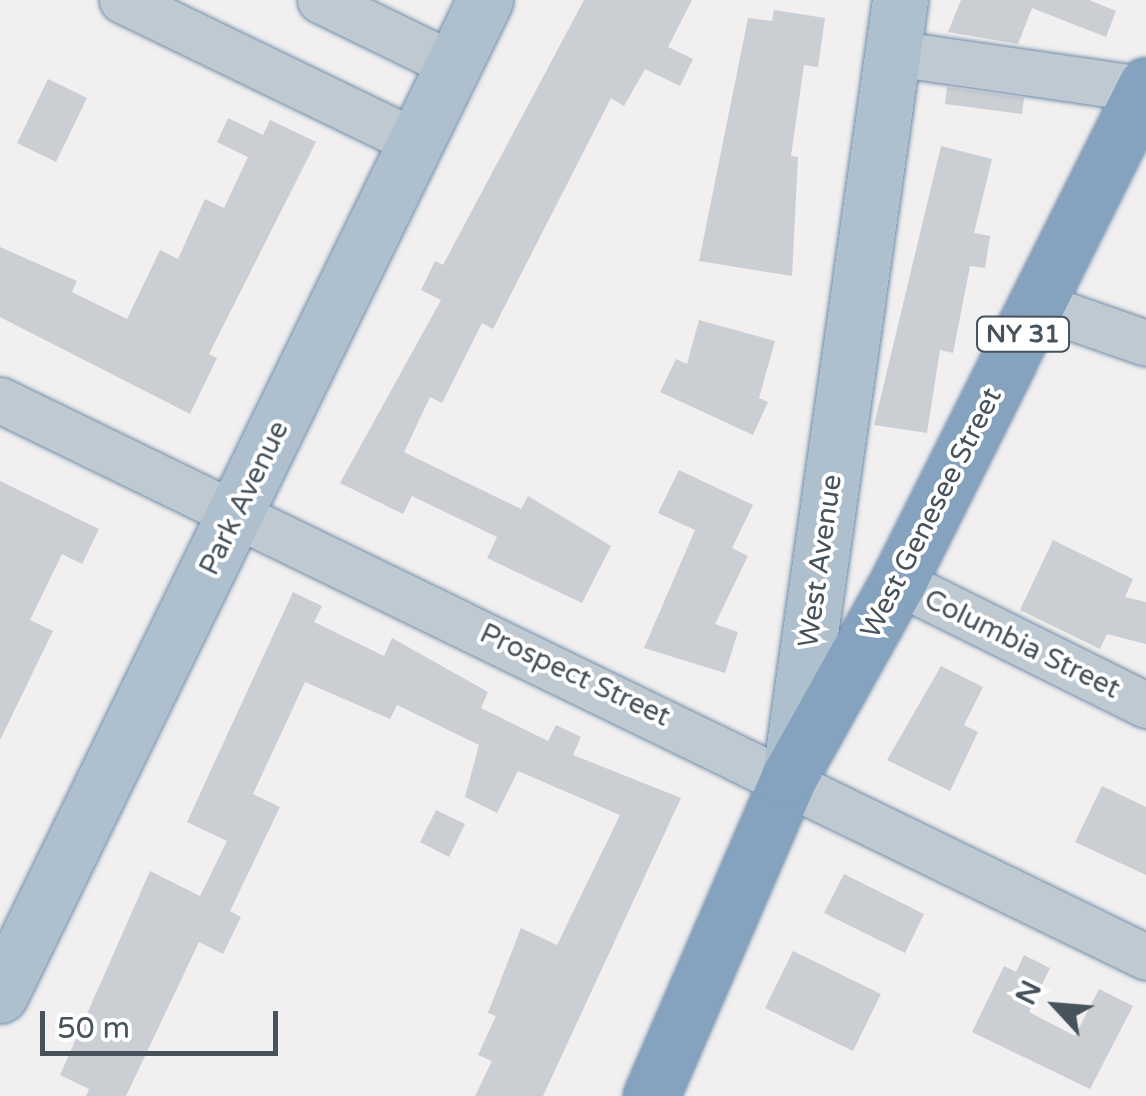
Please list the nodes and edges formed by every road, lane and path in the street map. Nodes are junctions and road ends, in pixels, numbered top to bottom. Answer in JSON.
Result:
{"nodes":[{"id":1,"x":320,"y":0,"type":"edge"},
{"id":2,"x":485,"y":0,"type":"edge"},
{"id":3,"x":900,"y":0,"type":"edge"},
{"id":4,"x":142,"y":4,"type":"edge"},
{"id":5,"x":893,"y":53,"type":"junction"},
{"id":6,"x":453,"y":66,"type":"junction"},
{"id":7,"x":1145,"y":87,"type":"edge"},
{"id":8,"x":416,"y":142,"type":"junction"},
{"id":9,"x":1037,"y":305,"type":"junction"},
{"id":10,"x":1146,"y":343,"type":"edge"},
{"id":11,"x":0,"y":400,"type":"edge"},
{"id":12,"x":237,"y":514,"type":"junction"},
{"id":13,"x":898,"y":582,"type":"junction"},
{"id":14,"x":1146,"y":705,"type":"edge"},
{"id":15,"x":790,"y":777,"type":"junction"},
{"id":16,"x":1146,"y":956,"type":"edge"},
{"id":17,"x":0,"y":995,"type":"edge"},
{"id":18,"x":651,"y":1096,"type":"edge"}],
"edges":[{"from":1,"to":6,"type":"street"},
{"from":2,"to":6,"type":"main road","name":"Park Avenue"},
{"from":3,"to":5,"type":"main road","name":"West Avenue"},
{"from":4,"to":8,"type":"street"},
{"from":5,"to":7,"type":"street"},
{"from":5,"to":15,"type":"main road","name":"West Avenue"},
{"from":6,"to":8,"type":"main road","name":"Park Avenue"},
{"from":7,"to":9,"type":"highway","name":"West Genesee Street","number":"NY 31"},
{"from":8,"to":12,"type":"main road","name":"Park Avenue"},
{"from":9,"to":10,"type":"street"},
{"from":9,"to":13,"type":"highway","name":"West Genesee Street","number":"NY 31"},
{"from":11,"to":12,"type":"street","name":"Prospect Street"},
{"from":12,"to":15,"type":"street","name":"Prospect Street"},
{"from":12,"to":17,"type":"main road","name":"Park Avenue"},
{"from":13,"to":14,"type":"street","name":"Columbia Street"},
{"from":13,"to":15,"type":"highway","name":"West Genesee Street","number":"NY 31"},
{"from":15,"to":16,"type":"street","name":"Prospect Street"},
{"from":15,"to":18,"type":"highway","name":"West Avenue","number":"NY 31"}]}
